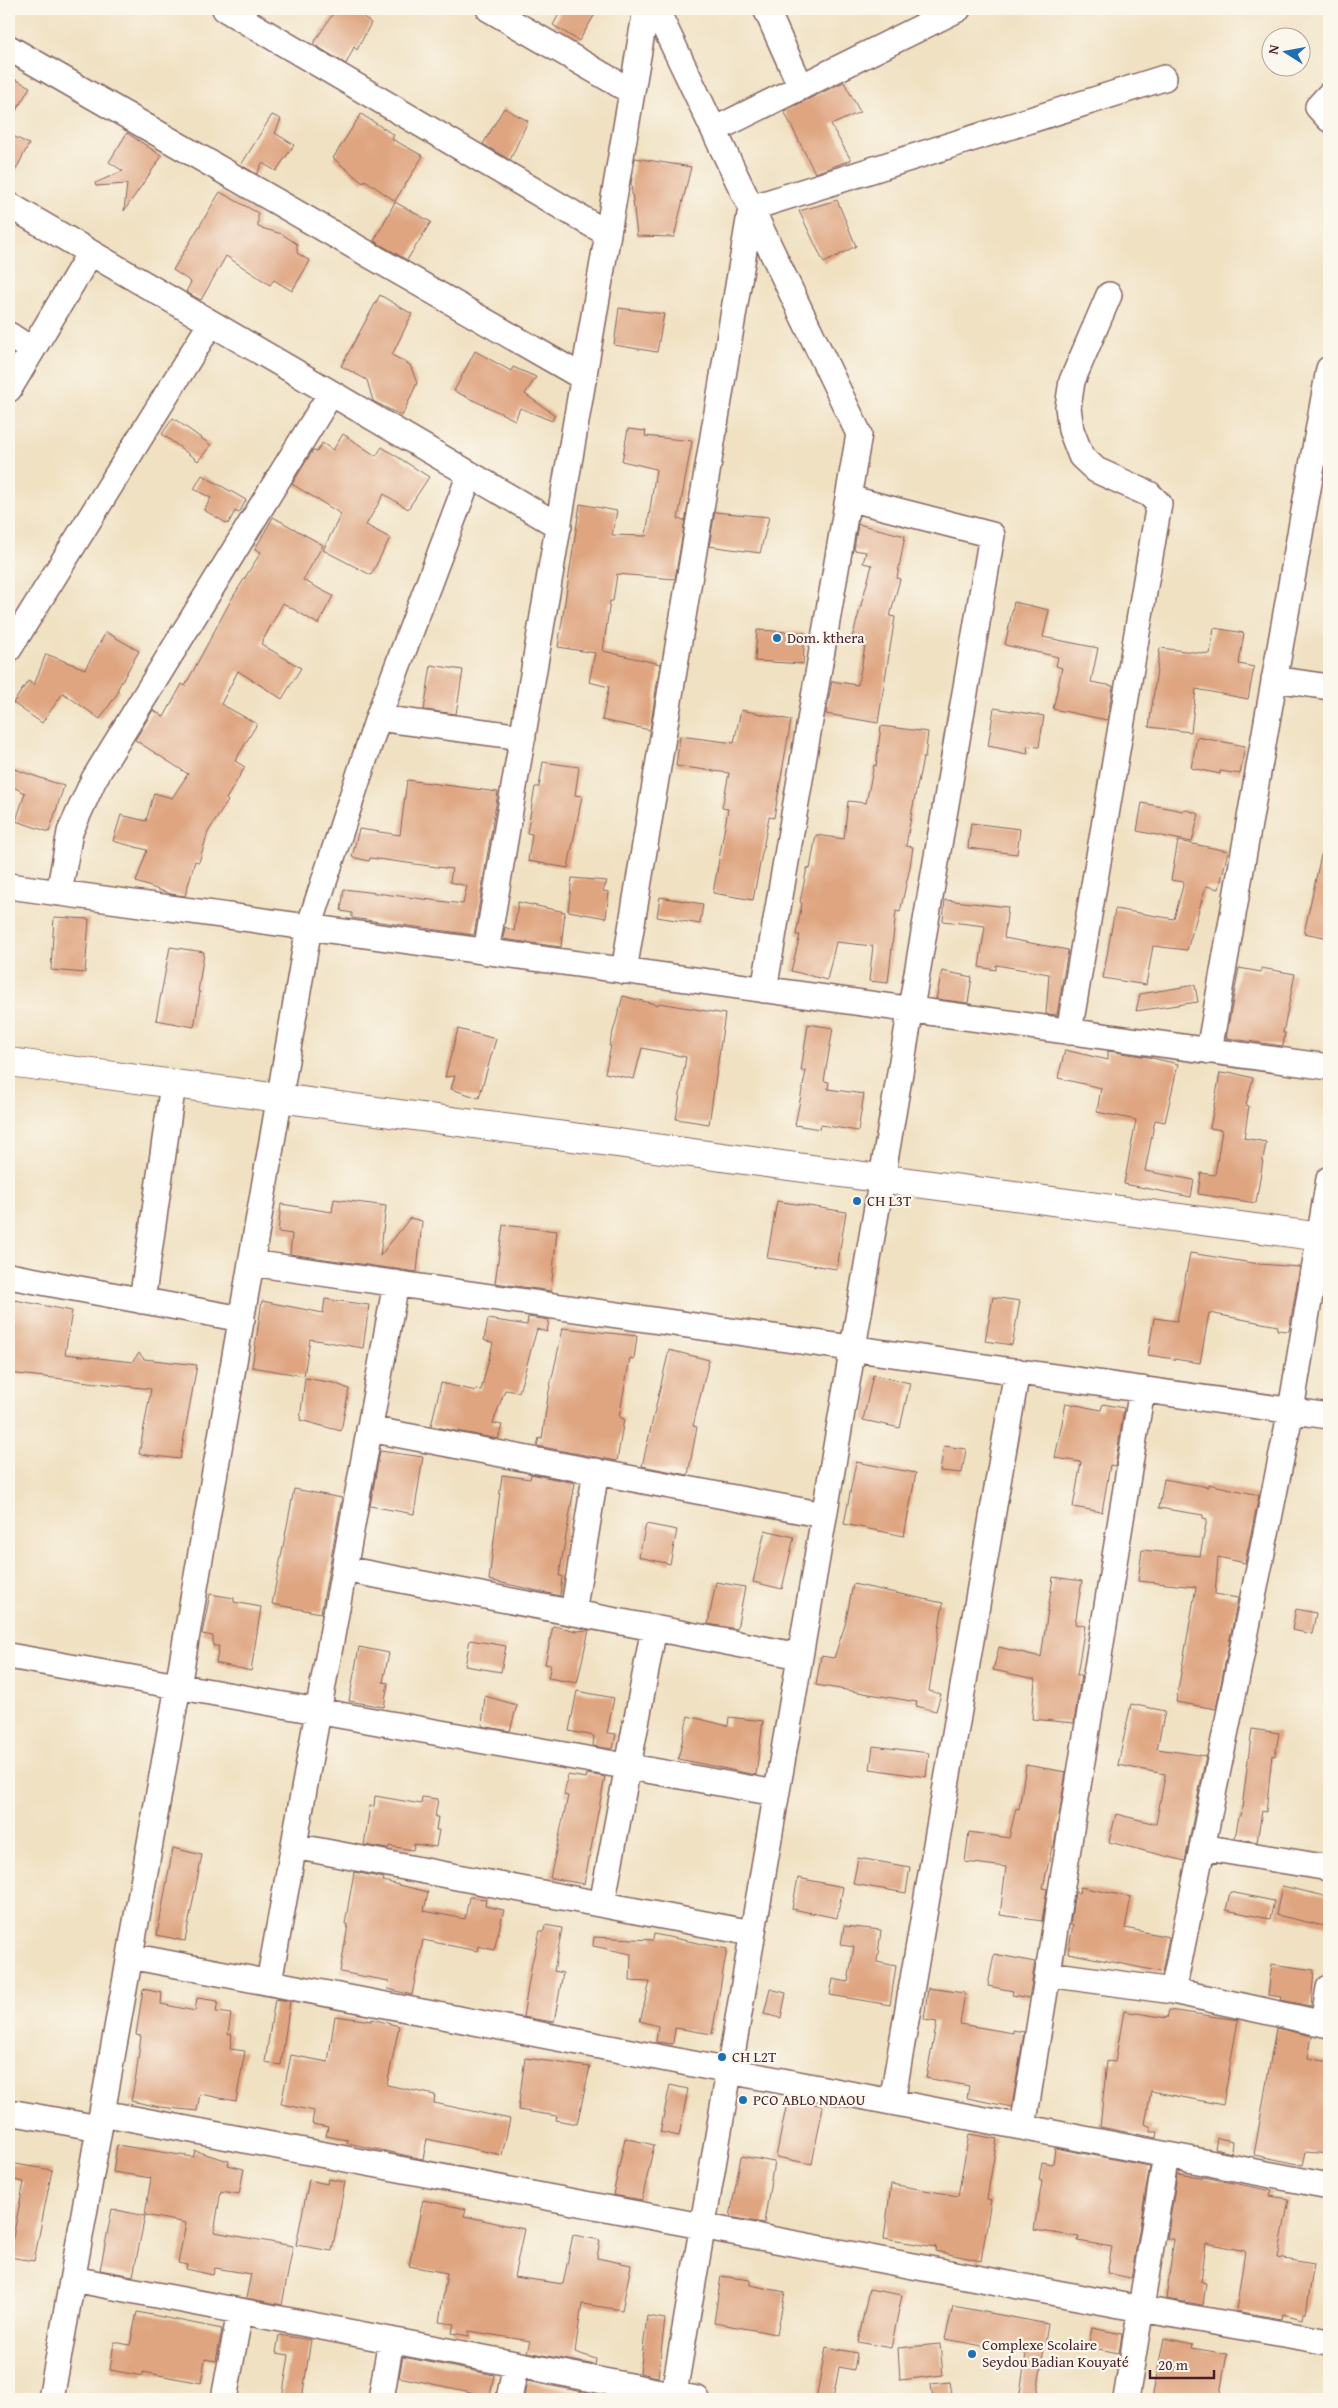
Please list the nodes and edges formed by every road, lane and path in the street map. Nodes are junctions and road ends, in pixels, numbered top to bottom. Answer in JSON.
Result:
{"nodes":[{"id":1,"x":225,"y":9,"type":"edge"},
{"id":2,"x":489,"y":9,"type":"edge"},
{"id":3,"x":646,"y":9,"type":"edge"},
{"id":4,"x":656,"y":9,"type":"edge"},
{"id":5,"x":766,"y":9,"type":"edge"},
{"id":6,"x":958,"y":9,"type":"edge"},
{"id":7,"x":9,"y":48,"type":"edge"},
{"id":8,"x":1164,"y":78,"type":"dead end"},
{"id":9,"x":801,"y":87,"type":"junction"},
{"id":10,"x":632,"y":92,"type":"junction"},
{"id":11,"x":1329,"y":95,"type":"edge"},
{"id":12,"x":1329,"y":119,"type":"edge"},
{"id":13,"x":714,"y":130,"type":"junction"},
{"id":14,"x":9,"y":205,"type":"edge"},
{"id":15,"x":751,"y":208,"type":"junction"},
{"id":16,"x":608,"y":234,"type":"junction"},
{"id":17,"x":90,"y":252,"type":"junction"},
{"id":18,"x":1109,"y":295,"type":"dead end"},
{"id":19,"x":211,"y":323,"type":"junction"},
{"id":20,"x":9,"y":335,"type":"edge"},
{"id":21,"x":32,"y":350,"type":"junction"},
{"id":22,"x":1329,"y":369,"type":"edge"},
{"id":23,"x":584,"y":378,"type":"junction"},
{"id":24,"x":9,"y":389,"type":"edge"},
{"id":25,"x":331,"y":393,"type":"junction"},
{"id":26,"x":470,"y":474,"type":"junction"},
{"id":27,"x":848,"y":498,"type":"junction"},
{"id":28,"x":558,"y":526,"type":"junction"},
{"id":29,"x":9,"y":649,"type":"edge"},
{"id":30,"x":1274,"y":679,"type":"junction"},
{"id":31,"x":1329,"y":687,"type":"edge"},
{"id":32,"x":378,"y":718,"type":"junction"},
{"id":33,"x":523,"y":737,"type":"junction"},
{"id":34,"x":9,"y":886,"type":"edge"},
{"id":35,"x":59,"y":893,"type":"junction"},
{"id":36,"x":308,"y":927,"type":"junction"},
{"id":37,"x":486,"y":952,"type":"junction"},
{"id":38,"x":624,"y":971,"type":"junction"},
{"id":39,"x":764,"y":990,"type":"junction"},
{"id":40,"x":910,"y":1010,"type":"junction"},
{"id":41,"x":1069,"y":1032,"type":"junction"},
{"id":42,"x":1209,"y":1051,"type":"junction"},
{"id":43,"x":1329,"y":1067,"type":"edge"},
{"id":44,"x":10,"y":1068,"type":"edge"},
{"id":45,"x":173,"y":1084,"type":"junction"},
{"id":46,"x":280,"y":1098,"type":"junction"},
{"id":47,"x":881,"y":1179,"type":"junction"},
{"id":48,"x":1329,"y":1179,"type":"edge"},
{"id":49,"x":1324,"y":1238,"type":"edge"},
{"id":50,"x":252,"y":1263,"type":"junction"},
{"id":51,"x":9,"y":1276,"type":"edge"},
{"id":52,"x":396,"y":1283,"type":"junction"},
{"id":53,"x":142,"y":1301,"type":"junction"},
{"id":54,"x":242,"y":1319,"type":"junction"},
{"id":55,"x":853,"y":1348,"type":"junction"},
{"id":56,"x":1016,"y":1371,"type":"junction"},
{"id":57,"x":1142,"y":1389,"type":"junction"},
{"id":58,"x":1291,"y":1410,"type":"junction"},
{"id":59,"x":1329,"y":1416,"type":"edge"},
{"id":60,"x":370,"y":1429,"type":"junction"},
{"id":61,"x":596,"y":1471,"type":"junction"},
{"id":62,"x":824,"y":1515,"type":"junction"},
{"id":63,"x":344,"y":1569,"type":"junction"},
{"id":64,"x":574,"y":1613,"type":"junction"},
{"id":65,"x":654,"y":1628,"type":"junction"},
{"id":66,"x":9,"y":1656,"type":"edge"},
{"id":67,"x":800,"y":1656,"type":"junction"},
{"id":68,"x":178,"y":1686,"type":"junction"},
{"id":69,"x":318,"y":1711,"type":"junction"},
{"id":70,"x":628,"y":1766,"type":"junction"},
{"id":71,"x":776,"y":1793,"type":"junction"},
{"id":72,"x":294,"y":1846,"type":"junction"},
{"id":73,"x":1202,"y":1847,"type":"junction"},
{"id":74,"x":1329,"y":1868,"type":"edge"},
{"id":75,"x":602,"y":1904,"type":"junction"},
{"id":76,"x":752,"y":1933,"type":"junction"},
{"id":77,"x":130,"y":1956,"type":"junction"},
{"id":78,"x":1048,"y":1974,"type":"junction"},
{"id":79,"x":269,"y":1982,"type":"junction"},
{"id":80,"x":1329,"y":1988,"type":"edge"},
{"id":81,"x":1173,"y":1991,"type":"junction"},
{"id":82,"x":1326,"y":2024,"type":"edge"},
{"id":83,"x":729,"y":2071,"type":"junction"},
{"id":84,"x":892,"y":2102,"type":"junction"},
{"id":85,"x":9,"y":2112,"type":"edge"},
{"id":86,"x":100,"y":2121,"type":"junction"},
{"id":87,"x":1023,"y":2127,"type":"junction"},
{"id":88,"x":1166,"y":2155,"type":"junction"},
{"id":89,"x":1329,"y":2186,"type":"edge"},
{"id":90,"x":702,"y":2226,"type":"junction"},
{"id":91,"x":73,"y":2279,"type":"junction"},
{"id":92,"x":1141,"y":2309,"type":"junction"},
{"id":93,"x":240,"y":2312,"type":"junction"},
{"id":94,"x":391,"y":2340,"type":"junction"},
{"id":95,"x":1329,"y":2342,"type":"edge"},
{"id":96,"x":516,"y":2364,"type":"junction"},
{"id":97,"x":681,"y":2398,"type":"edge"},
{"id":98,"x":51,"y":2399,"type":"edge"},
{"id":99,"x":224,"y":2399,"type":"edge"},
{"id":100,"x":381,"y":2399,"type":"edge"},
{"id":101,"x":510,"y":2399,"type":"edge"},
{"id":102,"x":1126,"y":2399,"type":"edge"}],
"edges":[{"from":1,"to":16,"type":"street"},
{"from":2,"to":10,"type":"street"},
{"from":3,"to":10,"type":"street"},
{"from":4,"to":13,"type":"street"},
{"from":5,"to":9,"type":"street"},
{"from":6,"to":9,"type":"street"},
{"from":7,"to":23,"type":"street"},
{"from":8,"to":15,"type":"street"},
{"from":9,"to":13,"type":"street"},
{"from":10,"to":16,"type":"street"},
{"from":11,"to":12,"type":"street"},
{"from":13,"to":15,"type":"street"},
{"from":14,"to":17,"type":"street"},
{"from":15,"to":27,"type":"street"},
{"from":15,"to":38,"type":"street"},
{"from":16,"to":23,"type":"street"},
{"from":17,"to":19,"type":"street"},
{"from":17,"to":21,"type":"street"},
{"from":18,"to":41,"type":"street"},
{"from":19,"to":25,"type":"street"},
{"from":19,"to":29,"type":"street"},
{"from":20,"to":21,"type":"street"},
{"from":21,"to":24,"type":"street"},
{"from":22,"to":30,"type":"street"},
{"from":23,"to":28,"type":"street"},
{"from":25,"to":26,"type":"street"},
{"from":25,"to":35,"type":"street"},
{"from":26,"to":28,"type":"street"},
{"from":26,"to":32,"type":"street"},
{"from":27,"to":39,"type":"street"},
{"from":27,"to":40,"type":"street"},
{"from":28,"to":33,"type":"street"},
{"from":30,"to":31,"type":"street"},
{"from":30,"to":42,"type":"street"},
{"from":32,"to":33,"type":"street"},
{"from":32,"to":36,"type":"street"},
{"from":33,"to":37,"type":"street"},
{"from":34,"to":35,"type":"street"},
{"from":35,"to":36,"type":"street"},
{"from":36,"to":37,"type":"street"},
{"from":36,"to":46,"type":"street"},
{"from":37,"to":38,"type":"street"},
{"from":38,"to":39,"type":"street"},
{"from":39,"to":40,"type":"street"},
{"from":40,"to":41,"type":"street"},
{"from":40,"to":47,"type":"street"},
{"from":41,"to":42,"type":"street"},
{"from":42,"to":43,"type":"street"},
{"from":44,"to":45,"type":"street"},
{"from":45,"to":46,"type":"street"},
{"from":45,"to":53,"type":"street"},
{"from":46,"to":47,"type":"street"},
{"from":46,"to":50,"type":"street"},
{"from":47,"to":49,"type":"street"},
{"from":47,"to":55,"type":"street"},
{"from":48,"to":49,"type":"street"},
{"from":49,"to":58,"type":"street"},
{"from":50,"to":52,"type":"street"},
{"from":50,"to":54,"type":"street"},
{"from":51,"to":53,"type":"street"},
{"from":52,"to":55,"type":"street"},
{"from":52,"to":60,"type":"street"},
{"from":53,"to":54,"type":"street"},
{"from":54,"to":68,"type":"street"},
{"from":55,"to":56,"type":"street"},
{"from":55,"to":62,"type":"street"},
{"from":56,"to":57,"type":"street"},
{"from":56,"to":84,"type":"street"},
{"from":57,"to":58,"type":"street"},
{"from":57,"to":78,"type":"street"},
{"from":58,"to":59,"type":"street"},
{"from":58,"to":73,"type":"street"},
{"from":60,"to":61,"type":"street"},
{"from":60,"to":63,"type":"street"},
{"from":61,"to":62,"type":"street"},
{"from":61,"to":64,"type":"street"},
{"from":62,"to":67,"type":"street"},
{"from":63,"to":64,"type":"street"},
{"from":63,"to":69,"type":"street"},
{"from":64,"to":65,"type":"street"},
{"from":65,"to":67,"type":"street"},
{"from":65,"to":70,"type":"street"},
{"from":66,"to":68,"type":"street"},
{"from":67,"to":71,"type":"street"},
{"from":68,"to":69,"type":"street"},
{"from":68,"to":77,"type":"street"},
{"from":69,"to":70,"type":"street"},
{"from":69,"to":72,"type":"street"},
{"from":70,"to":71,"type":"street"},
{"from":70,"to":75,"type":"street"},
{"from":71,"to":76,"type":"street"},
{"from":72,"to":75,"type":"street"},
{"from":72,"to":79,"type":"street"},
{"from":73,"to":74,"type":"street"},
{"from":73,"to":81,"type":"street"},
{"from":75,"to":76,"type":"street"},
{"from":76,"to":83,"type":"street"},
{"from":77,"to":79,"type":"street"},
{"from":77,"to":86,"type":"street"},
{"from":78,"to":81,"type":"street"},
{"from":78,"to":87,"type":"street"},
{"from":79,"to":83,"type":"street"},
{"from":80,"to":82,"type":"street"},
{"from":81,"to":82,"type":"street"},
{"from":83,"to":84,"type":"street"},
{"from":83,"to":90,"type":"street"},
{"from":84,"to":87,"type":"street"},
{"from":85,"to":86,"type":"street"},
{"from":86,"to":90,"type":"street"},
{"from":86,"to":91,"type":"street"},
{"from":87,"to":88,"type":"street"},
{"from":88,"to":89,"type":"street"},
{"from":88,"to":92,"type":"street"},
{"from":90,"to":92,"type":"street"},
{"from":90,"to":97,"type":"street"},
{"from":91,"to":93,"type":"street"},
{"from":91,"to":98,"type":"street"},
{"from":92,"to":95,"type":"street"},
{"from":92,"to":102,"type":"street"},
{"from":93,"to":94,"type":"street"},
{"from":93,"to":99,"type":"street"},
{"from":94,"to":96,"type":"street"},
{"from":94,"to":100,"type":"street"},
{"from":96,"to":97,"type":"street"},
{"from":96,"to":101,"type":"street"}]}
